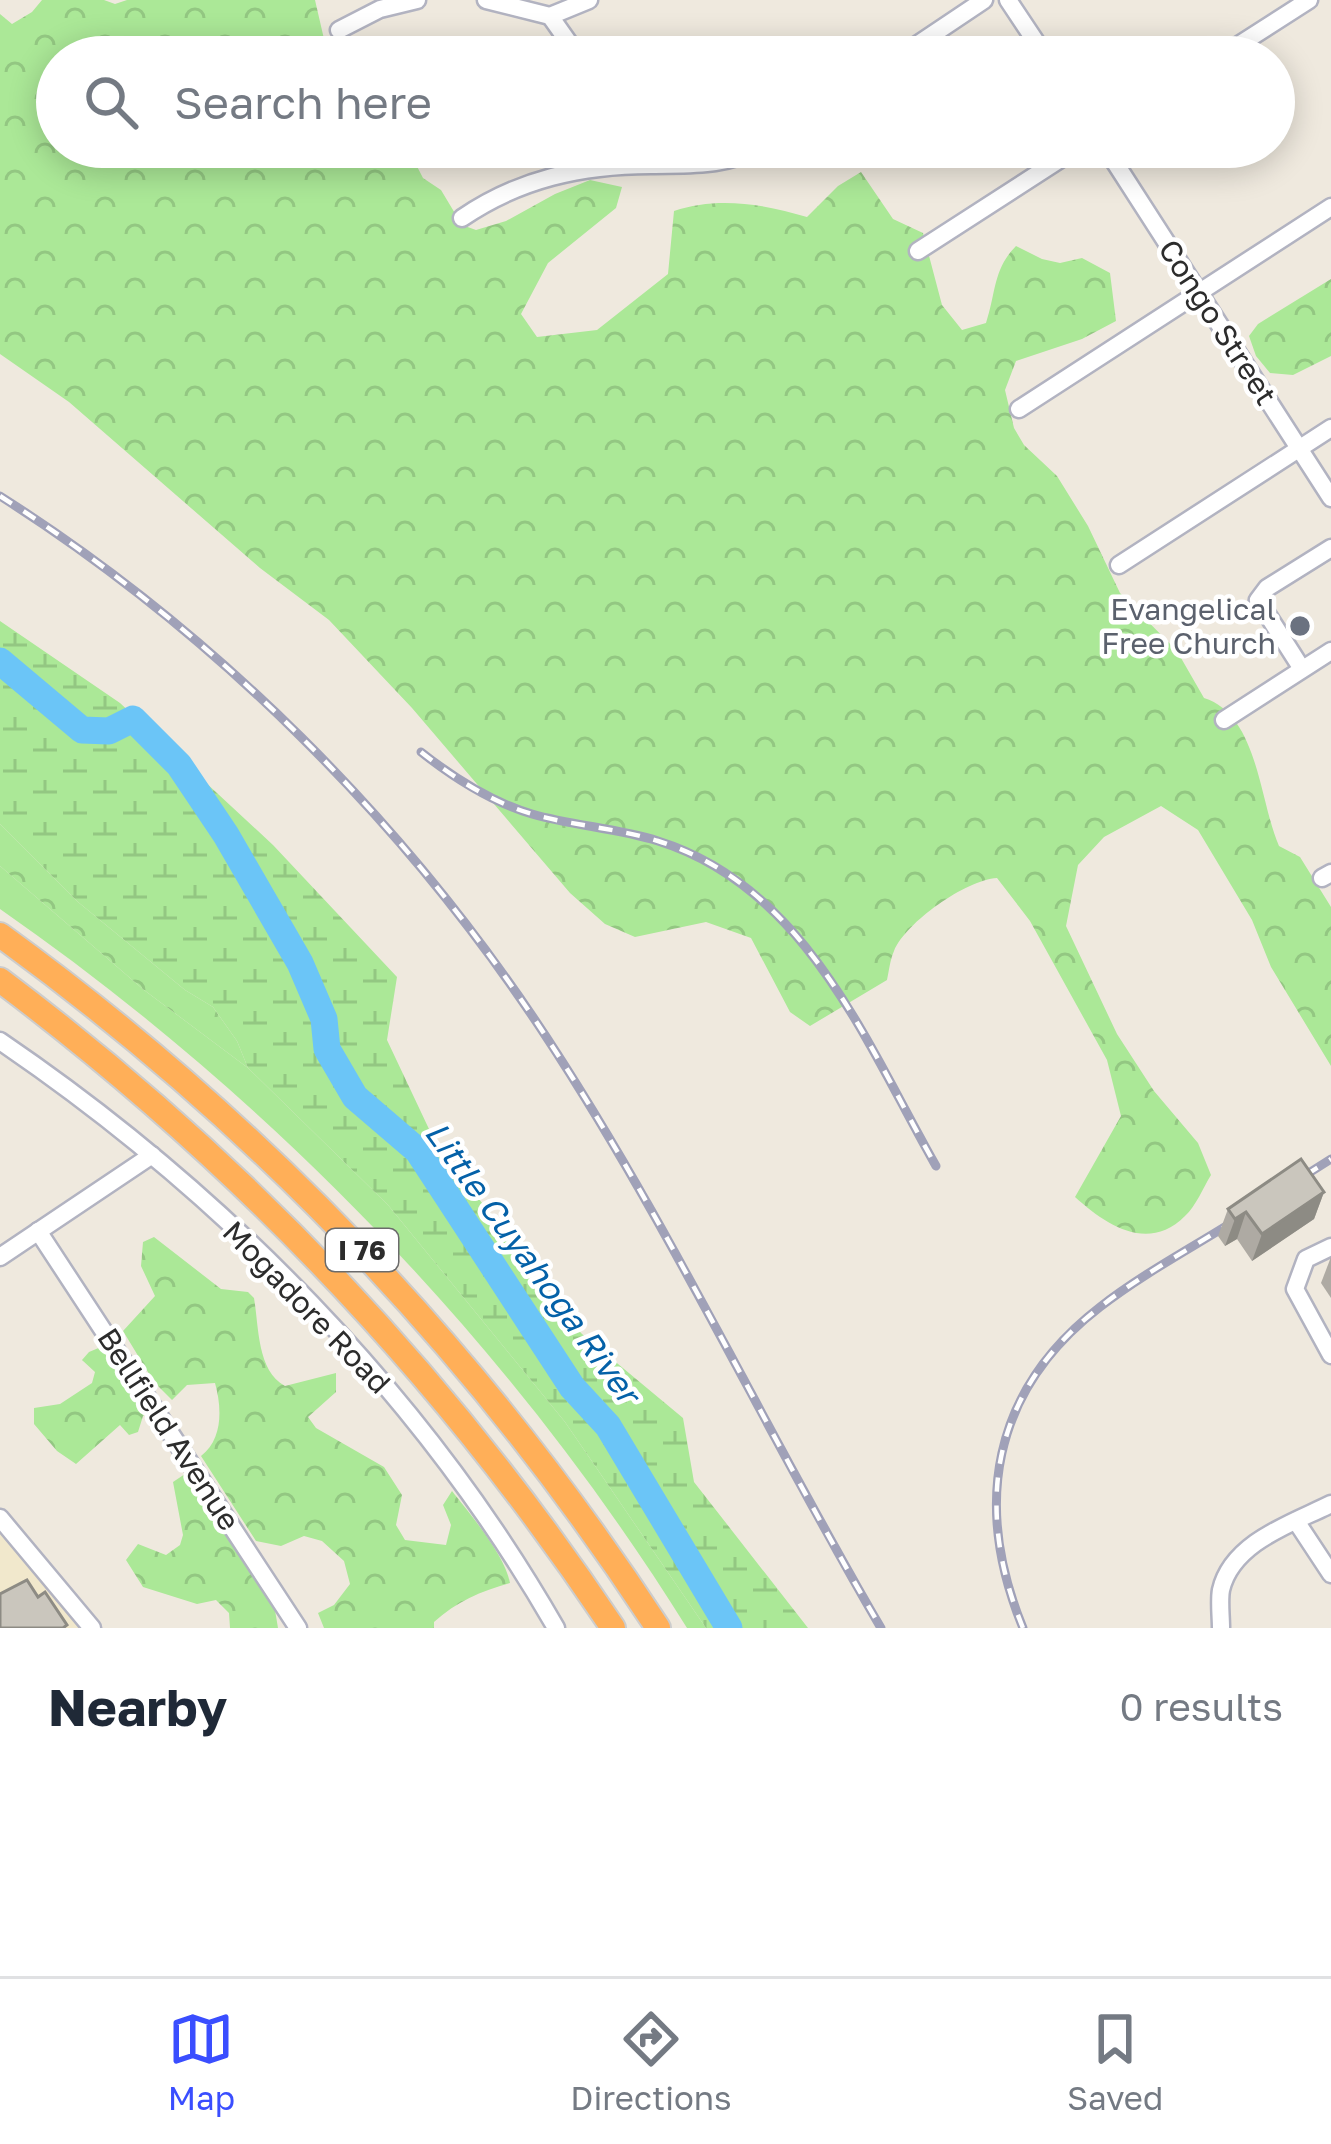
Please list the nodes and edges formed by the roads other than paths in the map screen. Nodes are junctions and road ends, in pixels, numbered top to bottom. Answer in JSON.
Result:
{"nodes":[{"id":1,"x":417,"y":0,"type":"edge"},
{"id":2,"x":486,"y":0,"type":"edge"},
{"id":3,"x":590,"y":0,"type":"edge"},
{"id":4,"x":984,"y":0,"type":"edge"},
{"id":5,"x":1008,"y":0,"type":"edge"},
{"id":6,"x":1309,"y":0,"type":"edge"},
{"id":7,"x":550,"y":16,"type":"junction"},
{"id":8,"x":339,"y":30,"type":"dead end"},
{"id":9,"x":564,"y":36,"type":"edge"},
{"id":10,"x":930,"y":36,"type":"edge"},
{"id":11,"x":1032,"y":36,"type":"edge"},
{"id":12,"x":1253,"y":36,"type":"edge"},
{"id":13,"x":592,"y":168,"type":"edge"},
{"id":14,"x":1046,"y":168,"type":"edge"},
{"id":15,"x":1118,"y":168,"type":"edge"},
{"id":16,"x":1331,"y":207,"type":"edge"},
{"id":17,"x":461,"y":218,"type":"dead end"},
{"id":18,"x":918,"y":251,"type":"dead end"},
{"id":19,"x":1198,"y":292,"type":"junction"},
{"id":20,"x":1019,"y":409,"type":"dead end"},
{"id":21,"x":1331,"y":428,"type":"edge"},
{"id":22,"x":1300,"y":448,"type":"junction"},
{"id":23,"x":1331,"y":498,"type":"edge"},
{"id":24,"x":1331,"y":548,"type":"edge"},
{"id":25,"x":1119,"y":565,"type":"dead end"},
{"id":26,"x":1331,"y":651,"type":"edge"},
{"id":27,"x":1302,"y":669,"type":"junction"},
{"id":28,"x":1224,"y":720,"type":"dead end"},
{"id":29,"x":0,"y":935,"type":"edge"},
{"id":30,"x":0,"y":980,"type":"edge"},
{"id":31,"x":0,"y":1041,"type":"edge"},
{"id":32,"x":152,"y":1155,"type":"junction"},
{"id":33,"x":38,"y":1231,"type":"junction"},
{"id":34,"x":1331,"y":1247,"type":"edge"},
{"id":35,"x":0,"y":1257,"type":"edge"},
{"id":36,"x":1331,"y":1355,"type":"edge"},
{"id":37,"x":1331,"y":1504,"type":"edge"},
{"id":38,"x":0,"y":1518,"type":"edge"},
{"id":39,"x":1296,"y":1521,"type":"junction"},
{"id":40,"x":1331,"y":1574,"type":"edge"},
{"id":41,"x":92,"y":1628,"type":"edge"},
{"id":42,"x":298,"y":1628,"type":"edge"},
{"id":43,"x":556,"y":1628,"type":"edge"},
{"id":44,"x":613,"y":1628,"type":"edge"},
{"id":45,"x":658,"y":1628,"type":"edge"},
{"id":46,"x":1221,"y":1628,"type":"edge"}],
"edges":[{"from":1,"to":8,"type":"street"},
{"from":2,"to":7,"type":"street"},
{"from":3,"to":7,"type":"street"},
{"from":4,"to":10,"type":"street"},
{"from":5,"to":11,"type":"street"},
{"from":6,"to":12,"type":"street"},
{"from":7,"to":9,"type":"street"},
{"from":13,"to":17,"type":"street"},
{"from":14,"to":18,"type":"street"},
{"from":15,"to":19,"type":"street","name":"Congo Street"},
{"from":16,"to":19,"type":"street"},
{"from":19,"to":20,"type":"street"},
{"from":19,"to":22,"type":"street","name":"Congo Street"},
{"from":21,"to":22,"type":"street"},
{"from":22,"to":23,"type":"street","name":"Congo Street"},
{"from":22,"to":25,"type":"street"},
{"from":24,"to":27,"type":"street"},
{"from":26,"to":27,"type":"street"},
{"from":27,"to":28,"type":"street"},
{"from":29,"to":45,"type":"highway","number":"I 76"},
{"from":30,"to":44,"type":"highway","number":"I 76"},
{"from":31,"to":32,"type":"street","name":"Mogadore Road"},
{"from":32,"to":33,"type":"street"},
{"from":32,"to":43,"type":"street","name":"Mogadore Road"},
{"from":33,"to":35,"type":"street"},
{"from":33,"to":42,"type":"street","name":"Bellfield Avenue"},
{"from":34,"to":36,"type":"street"},
{"from":37,"to":39,"type":"street"},
{"from":38,"to":41,"type":"street"},
{"from":39,"to":40,"type":"street"},
{"from":39,"to":46,"type":"street"}]}
